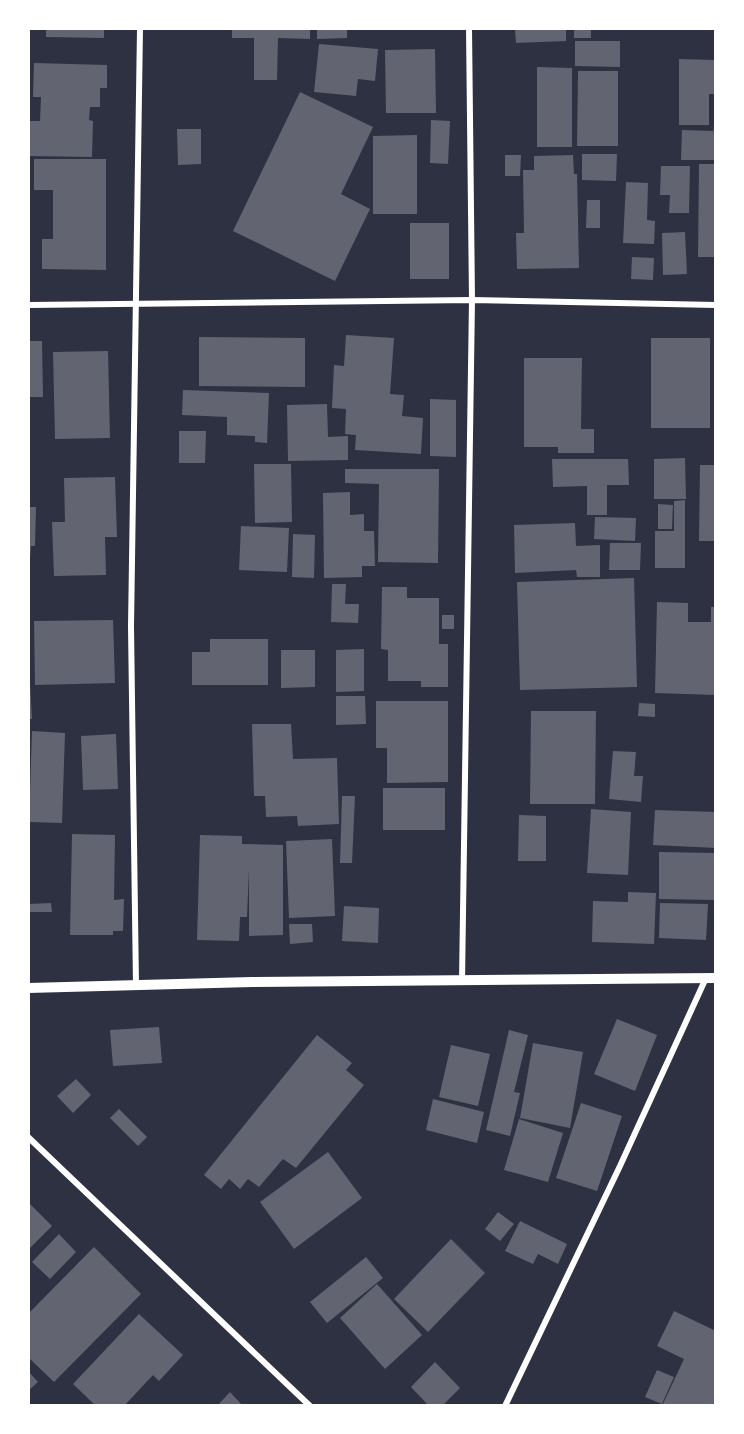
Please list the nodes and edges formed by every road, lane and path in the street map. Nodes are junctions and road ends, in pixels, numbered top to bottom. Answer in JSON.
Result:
{"nodes":[{"id":1,"x":140,"y":28,"type":"edge"},
{"id":2,"x":469,"y":28,"type":"edge"},
{"id":3,"x":472,"y":300,"type":"junction"},
{"id":4,"x":135,"y":304,"type":"junction"},
{"id":5,"x":28,"y":305,"type":"edge"},
{"id":6,"x":716,"y":305,"type":"edge"},
{"id":7,"x":711,"y":978,"type":"edge"},
{"id":8,"x":462,"y":981,"type":"junction"},
{"id":9,"x":136,"y":986,"type":"junction"},
{"id":10,"x":28,"y":988,"type":"edge"},
{"id":11,"x":28,"y":1137,"type":"edge"},
{"id":12,"x":310,"y":1406,"type":"edge"},
{"id":13,"x":505,"y":1406,"type":"edge"}],
"edges":[{"from":1,"to":4,"type":"street"},
{"from":2,"to":3,"type":"street"},
{"from":3,"to":4,"type":"street"},
{"from":3,"to":6,"type":"street"},
{"from":3,"to":8,"type":"street"},
{"from":4,"to":5,"type":"street"},
{"from":4,"to":9,"type":"street"},
{"from":7,"to":8,"type":"street"},
{"from":7,"to":13,"type":"street"},
{"from":8,"to":9,"type":"street"},
{"from":9,"to":10,"type":"street"},
{"from":11,"to":12,"type":"street"}]}
